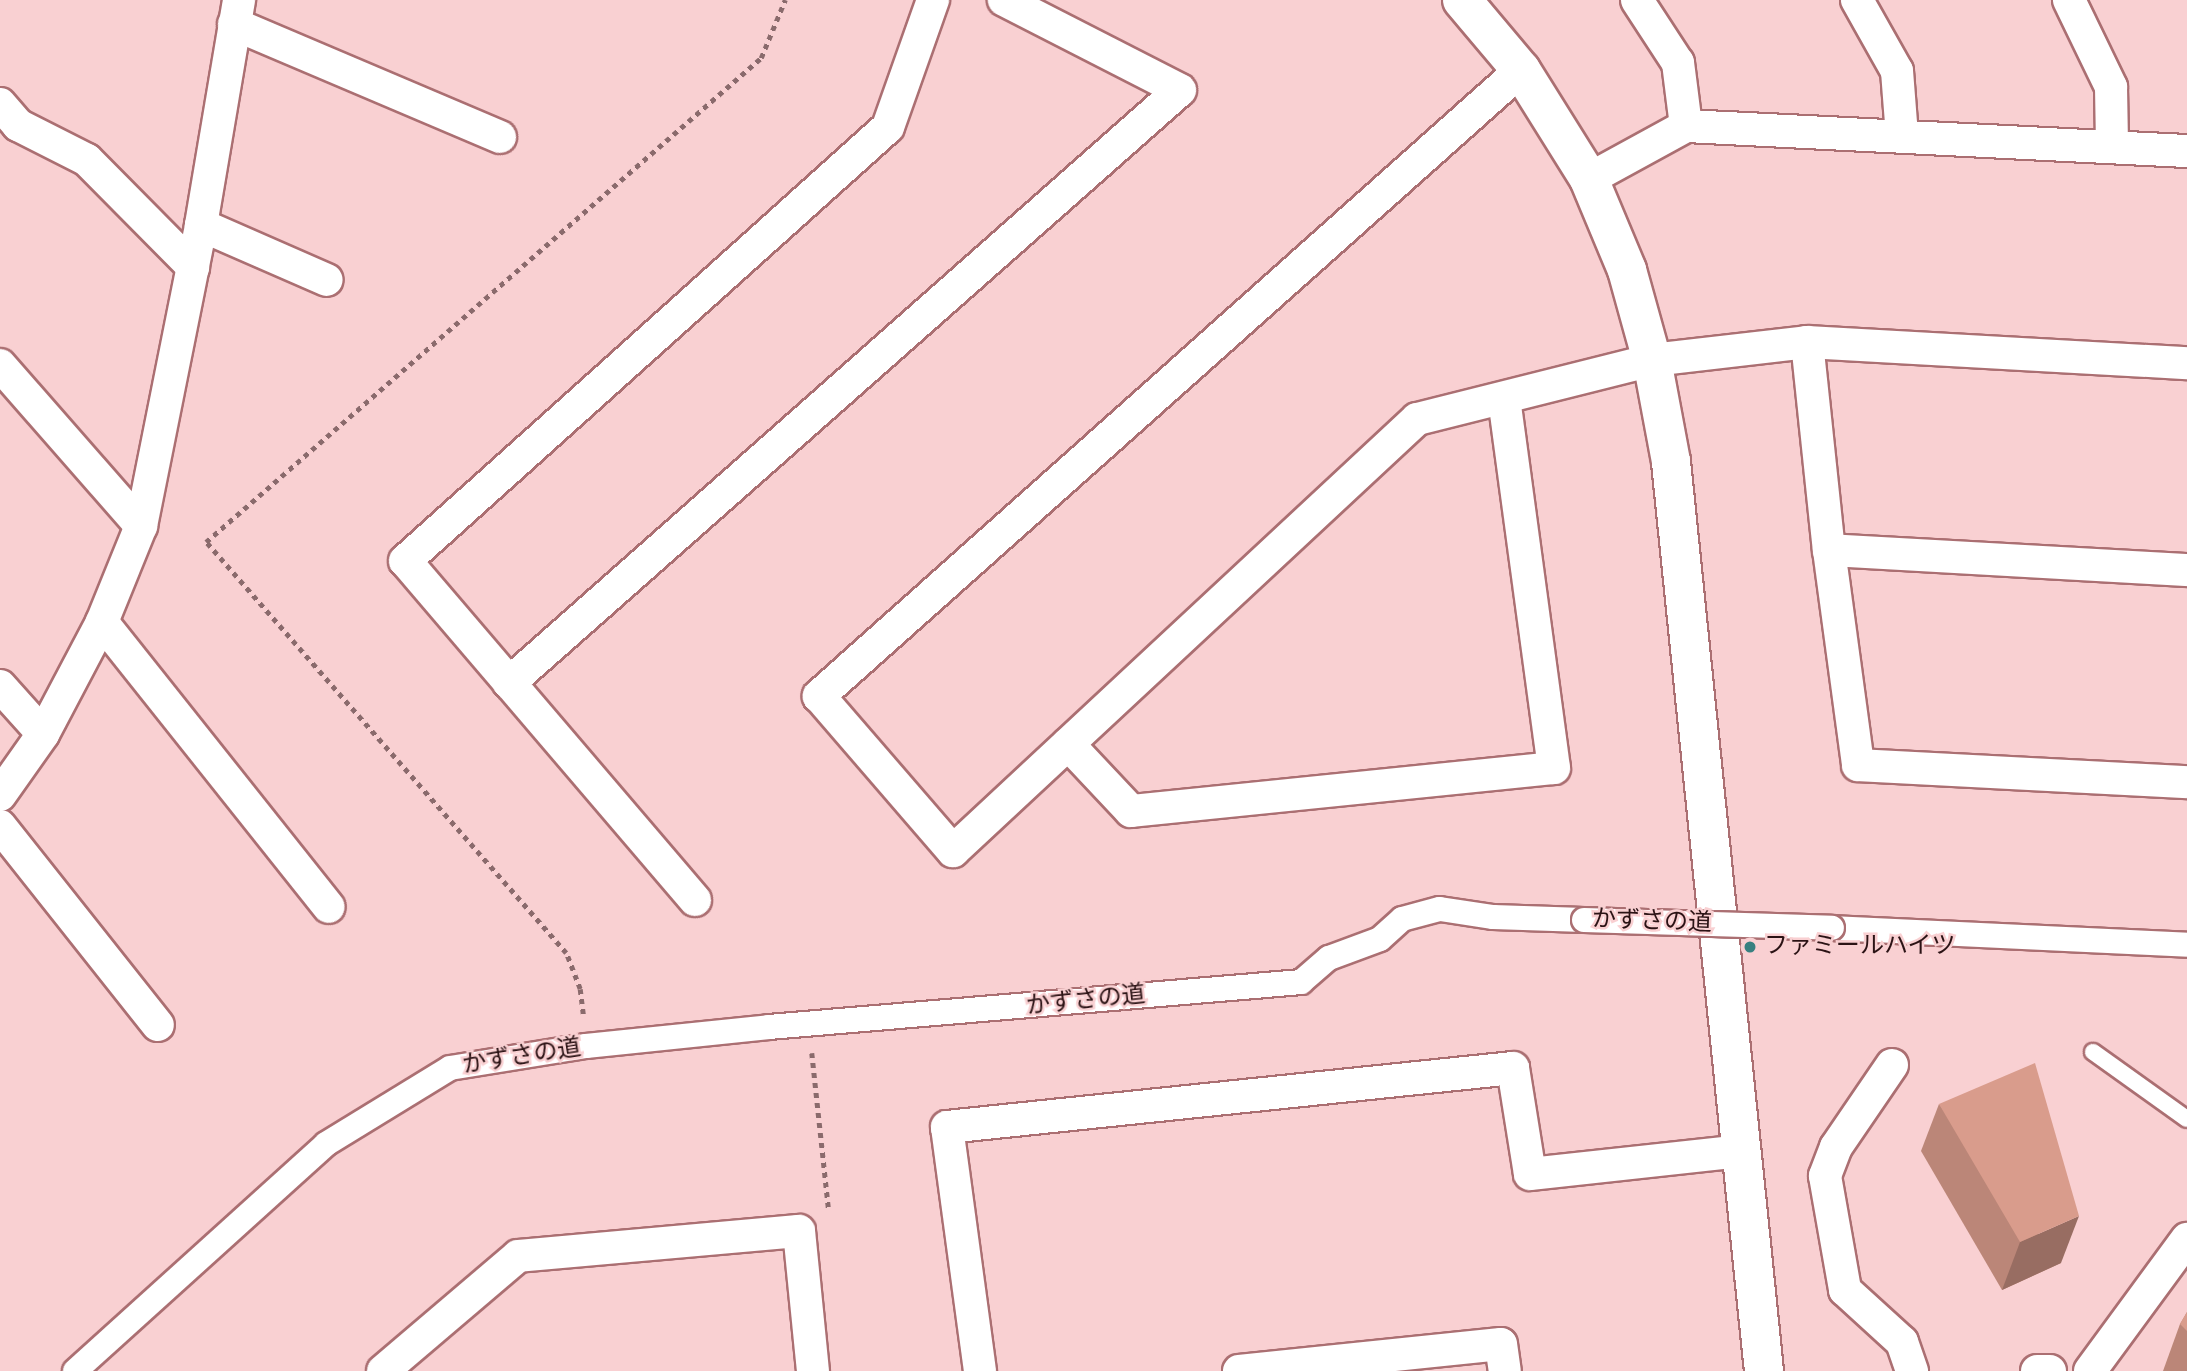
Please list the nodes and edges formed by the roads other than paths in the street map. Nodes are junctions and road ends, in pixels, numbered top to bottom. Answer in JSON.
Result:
{"nodes":[{"id":1,"x":933,"y":0,"type":"edge"},
{"id":2,"x":1004,"y":0,"type":"edge"},
{"id":3,"x":1461,"y":0,"type":"edge"},
{"id":4,"x":1637,"y":0,"type":"edge"},
{"id":5,"x":1857,"y":0,"type":"edge"},
{"id":6,"x":2069,"y":0,"type":"edge"},
{"id":7,"x":236,"y":12,"type":"edge"},
{"id":8,"x":1521,"y":70,"type":"junction"},
{"id":9,"x":0,"y":104,"type":"edge"},
{"id":10,"x":1686,"y":126,"type":"junction"},
{"id":11,"x":1902,"y":136,"type":"junction"},
{"id":12,"x":500,"y":137,"type":"dead end"},
{"id":13,"x":2112,"y":147,"type":"junction"},
{"id":14,"x":2187,"y":151,"type":"edge"},
{"id":15,"x":1589,"y":179,"type":"junction"},
{"id":16,"x":201,"y":225,"type":"junction"},
{"id":17,"x":193,"y":267,"type":"junction"},
{"id":18,"x":327,"y":280,"type":"dead end"},
{"id":19,"x":1807,"y":342,"type":"junction"},
{"id":20,"x":1652,"y":360,"type":"junction"},
{"id":21,"x":2187,"y":363,"type":"edge"},
{"id":22,"x":0,"y":365,"type":"edge"},
{"id":23,"x":1504,"y":400,"type":"junction"},
{"id":24,"x":141,"y":526,"type":"junction"},
{"id":25,"x":1829,"y":550,"type":"junction"},
{"id":26,"x":2187,"y":570,"type":"edge"},
{"id":27,"x":102,"y":622,"type":"junction"},
{"id":28,"x":509,"y":683,"type":"junction"},
{"id":29,"x":0,"y":686,"type":"edge"},
{"id":30,"x":43,"y":734,"type":"junction"},
{"id":31,"x":1068,"y":744,"type":"junction"},
{"id":32,"x":2187,"y":782,"type":"edge"},
{"id":33,"x":0,"y":795,"type":"edge"},
{"id":34,"x":0,"y":826,"type":"edge"},
{"id":35,"x":695,"y":900,"type":"dead end"},
{"id":36,"x":329,"y":907,"type":"dead end"},
{"id":37,"x":2187,"y":945,"type":"edge"},
{"id":38,"x":158,"y":1025,"type":"dead end"},
{"id":39,"x":2093,"y":1052,"type":"dead end"},
{"id":40,"x":1892,"y":1065,"type":"dead end"},
{"id":41,"x":2187,"y":1119,"type":"edge"},
{"id":42,"x":1743,"y":1151,"type":"junction"},
{"id":43,"x":2187,"y":1239,"type":"edge"},
{"id":44,"x":75,"y":1371,"type":"edge"},
{"id":45,"x":383,"y":1371,"type":"edge"},
{"id":46,"x":813,"y":1371,"type":"edge"},
{"id":47,"x":980,"y":1371,"type":"edge"},
{"id":48,"x":1239,"y":1371,"type":"edge"},
{"id":49,"x":1505,"y":1371,"type":"edge"},
{"id":50,"x":1764,"y":1371,"type":"edge"},
{"id":51,"x":1912,"y":1371,"type":"edge"},
{"id":52,"x":2037,"y":1371,"type":"edge"},
{"id":53,"x":2050,"y":1371,"type":"edge"},
{"id":54,"x":2090,"y":1371,"type":"edge"}],
"edges":[{"from":1,"to":28,"type":"street"},
{"from":2,"to":28,"type":"street"},
{"from":3,"to":8,"type":"street"},
{"from":4,"to":10,"type":"street"},
{"from":5,"to":11,"type":"street"},
{"from":6,"to":13,"type":"street"},
{"from":7,"to":12,"type":"street"},
{"from":7,"to":16,"type":"street"},
{"from":8,"to":15,"type":"street"},
{"from":8,"to":31,"type":"street"},
{"from":9,"to":17,"type":"street"},
{"from":10,"to":11,"type":"street"},
{"from":10,"to":15,"type":"street"},
{"from":11,"to":13,"type":"street"},
{"from":13,"to":14,"type":"street"},
{"from":15,"to":20,"type":"street"},
{"from":16,"to":17,"type":"street"},
{"from":16,"to":18,"type":"street"},
{"from":17,"to":24,"type":"street"},
{"from":19,"to":20,"type":"street"},
{"from":19,"to":21,"type":"street"},
{"from":19,"to":25,"type":"street"},
{"from":20,"to":23,"type":"street"},
{"from":20,"to":42,"type":"street"},
{"from":22,"to":24,"type":"street"},
{"from":23,"to":31,"type":"street"},
{"from":23,"to":31,"type":"street"},
{"from":24,"to":27,"type":"street"},
{"from":25,"to":26,"type":"street"},
{"from":25,"to":32,"type":"street"},
{"from":27,"to":30,"type":"street"},
{"from":27,"to":36,"type":"street"},
{"from":28,"to":35,"type":"street"},
{"from":29,"to":30,"type":"street"},
{"from":30,"to":33,"type":"street"},
{"from":34,"to":38,"type":"street"},
{"from":37,"to":44,"type":"street","name":"かずさの道","bridge":true},
{"from":39,"to":41,"type":"lane"},
{"from":40,"to":51,"type":"street"},
{"from":42,"to":47,"type":"street"},
{"from":42,"to":50,"type":"street"},
{"from":43,"to":54,"type":"street"},
{"from":45,"to":46,"type":"street"},
{"from":48,"to":49,"type":"street"},
{"from":52,"to":53,"type":"street"}]}
